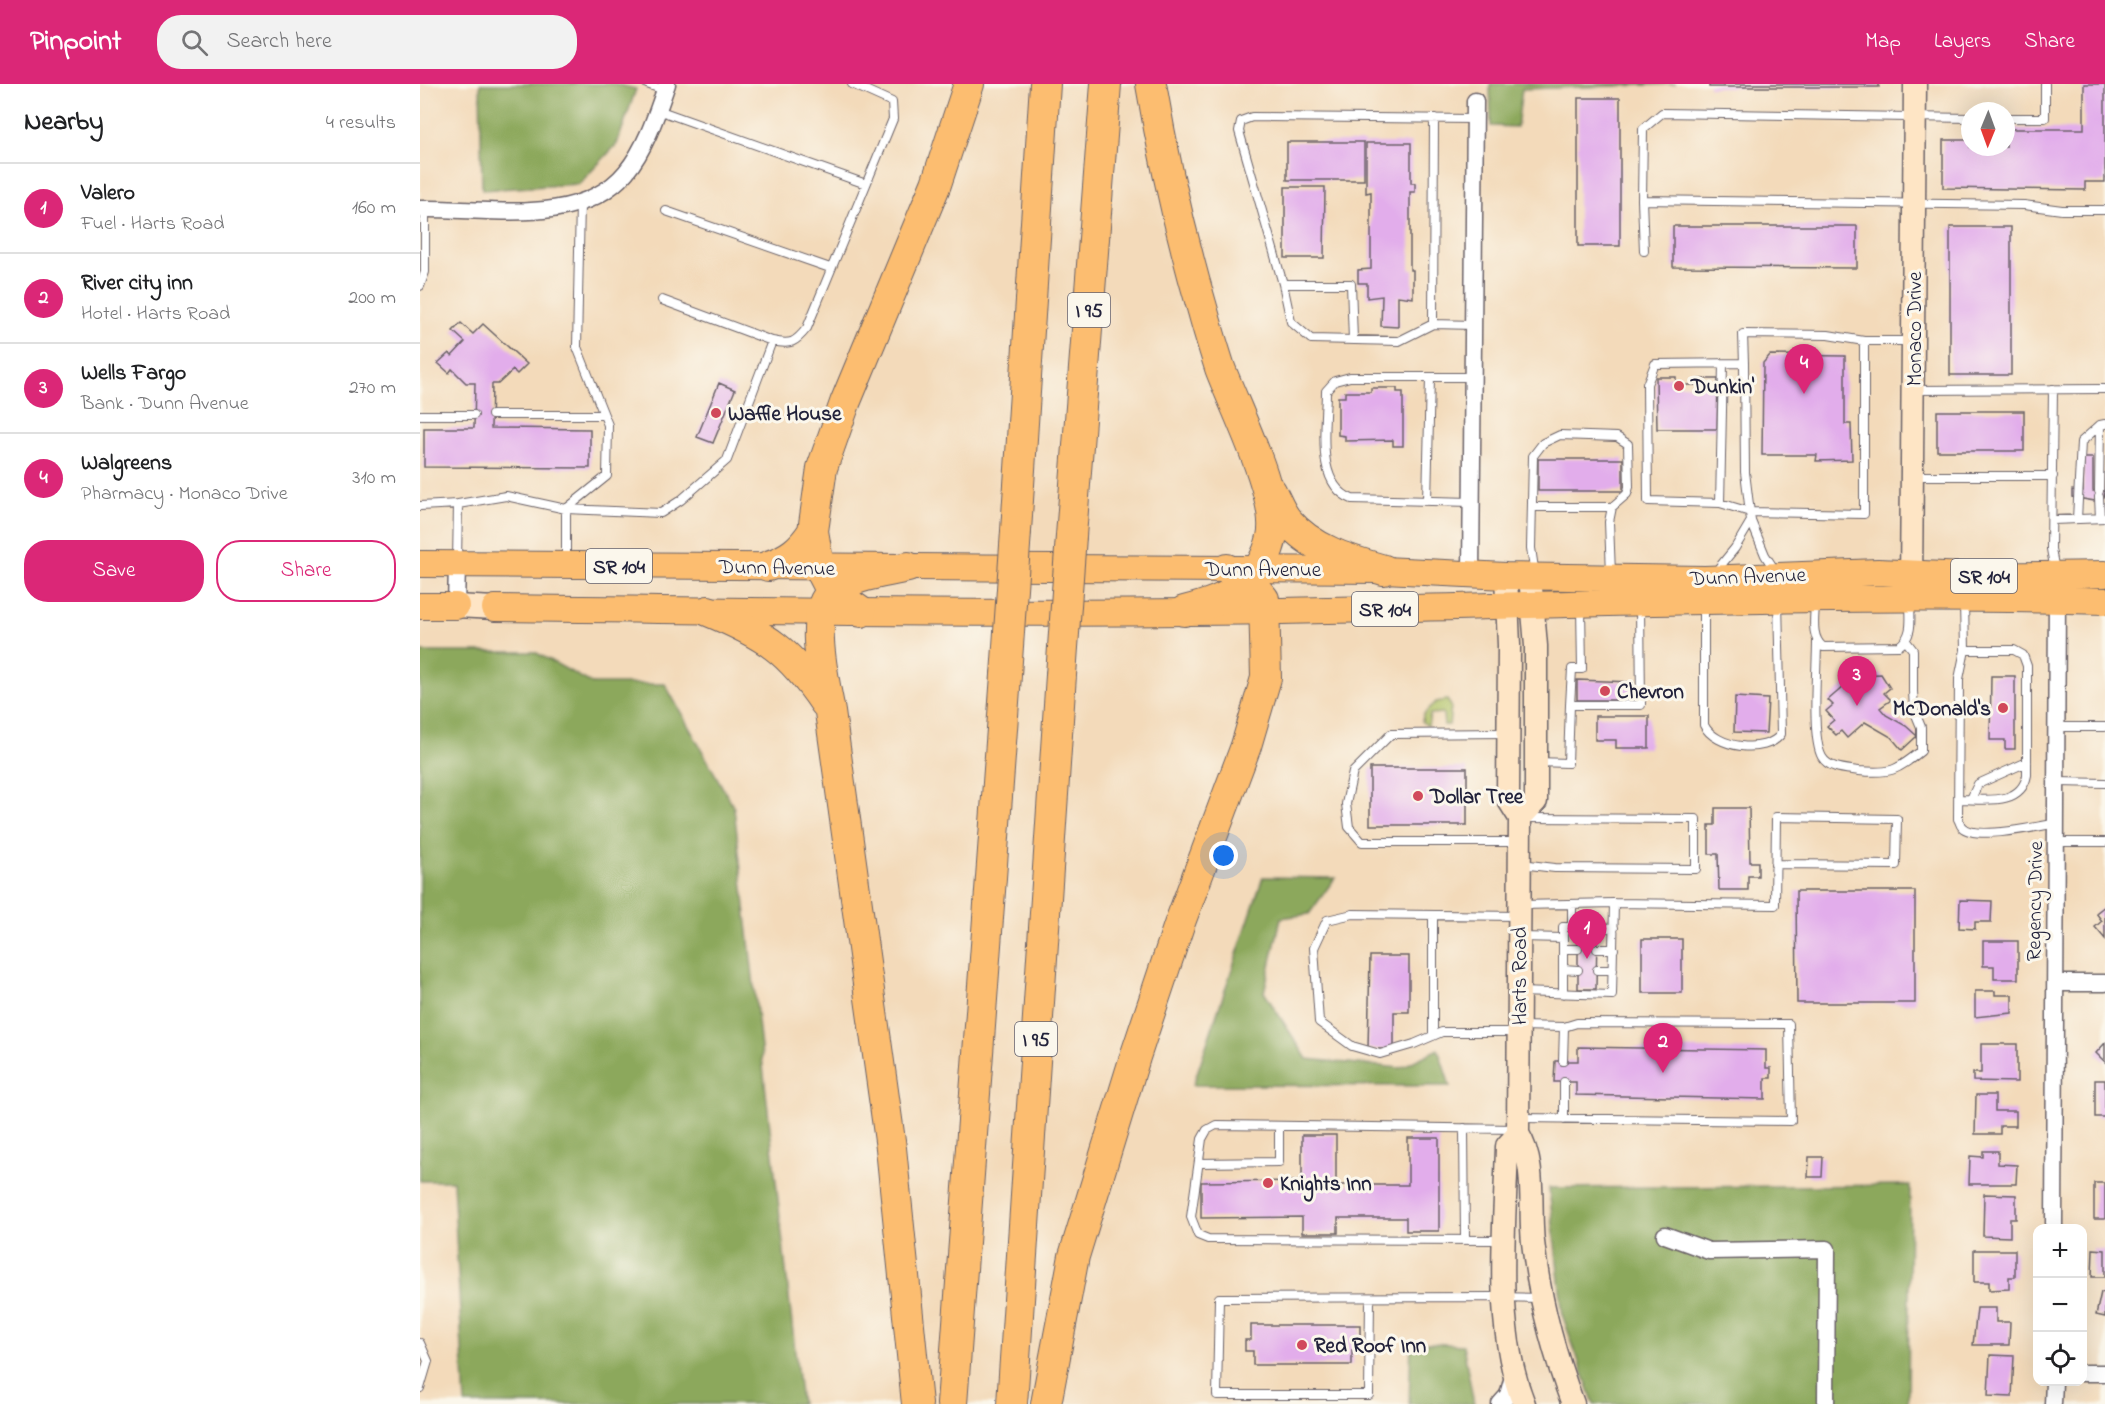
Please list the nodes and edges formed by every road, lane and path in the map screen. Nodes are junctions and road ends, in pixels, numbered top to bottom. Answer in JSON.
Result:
{"nodes":[{"id":1,"x":647,"y":84,"type":"edge"},
{"id":2,"x":852,"y":84,"type":"edge"},
{"id":3,"x":969,"y":84,"type":"edge"},
{"id":4,"x":1045,"y":84,"type":"edge"},
{"id":5,"x":1106,"y":84,"type":"edge"},
{"id":6,"x":1151,"y":84,"type":"edge"},
{"id":7,"x":1915,"y":84,"type":"edge"},
{"id":8,"x":2045,"y":84,"type":"edge"},
{"id":9,"x":665,"y":87,"type":"edge"},
{"id":10,"x":1475,"y":101,"type":"dead end"},
{"id":11,"x":658,"y":110,"type":"junction"},
{"id":12,"x":1915,"y":115,"type":"junction"},
{"id":13,"x":1434,"y":118,"type":"junction"},
{"id":14,"x":1961,"y":118,"type":"edge"},
{"id":15,"x":2015,"y":118,"type":"edge"},
{"id":16,"x":1475,"y":119,"type":"junction"},
{"id":17,"x":866,"y":184,"type":"junction"},
{"id":18,"x":1642,"y":200,"type":"junction"},
{"id":19,"x":1915,"y":202,"type":"junction"},
{"id":20,"x":580,"y":203,"type":"junction"},
{"id":21,"x":423,"y":209,"type":"edge"},
{"id":22,"x":2105,"y":210,"type":"edge"},
{"id":23,"x":666,"y":211,"type":"dead end"},
{"id":24,"x":1644,"y":251,"type":"dead end"},
{"id":25,"x":830,"y":268,"type":"junction"},
{"id":26,"x":1283,"y":284,"type":"junction"},
{"id":27,"x":420,"y":286,"type":"edge"},
{"id":28,"x":662,"y":300,"type":"dead end"},
{"id":29,"x":1433,"y":324,"type":"junction"},
{"id":30,"x":1474,"y":325,"type":"junction"},
{"id":31,"x":1353,"y":340,"type":"junction"},
{"id":32,"x":772,"y":341,"type":"junction"},
{"id":33,"x":1864,"y":341,"type":"junction"},
{"id":34,"x":1914,"y":342,"type":"junction"},
{"id":35,"x":1744,"y":363,"type":"junction"},
{"id":36,"x":1723,"y":364,"type":"junction"},
{"id":37,"x":1474,"y":377,"type":"junction"},
{"id":38,"x":1430,"y":378,"type":"junction"},
{"id":39,"x":2053,"y":389,"type":"junction"},
{"id":40,"x":2105,"y":389,"type":"edge"},
{"id":41,"x":1914,"y":390,"type":"junction"},
{"id":42,"x":420,"y":415,"type":"edge"},
{"id":43,"x":474,"y":415,"type":"dead end"},
{"id":44,"x":492,"y":415,"type":"dead end"},
{"id":45,"x":604,"y":415,"type":"junction"},
{"id":46,"x":2102,"y":425,"type":"edge"},
{"id":47,"x":1910,"y":476,"type":"junction"},
{"id":48,"x":2053,"y":476,"type":"junction"},
{"id":49,"x":1264,"y":480,"type":"junction"},
{"id":50,"x":1427,"y":501,"type":"junction"},
{"id":51,"x":1473,"y":502,"type":"junction"},
{"id":52,"x":1720,"y":503,"type":"junction"},
{"id":53,"x":458,"y":504,"type":"junction"},
{"id":54,"x":420,"y":506,"type":"edge"},
{"id":55,"x":1532,"y":507,"type":"junction"},
{"id":56,"x":1612,"y":507,"type":"junction"},
{"id":57,"x":566,"y":509,"type":"junction"},
{"id":58,"x":1751,"y":517,"type":"junction"},
{"id":59,"x":2077,"y":519,"type":"junction"},
{"id":60,"x":2102,"y":519,"type":"edge"},
{"id":61,"x":2053,"y":520,"type":"junction"},
{"id":62,"x":813,"y":531,"type":"junction"},
{"id":63,"x":420,"y":564,"type":"edge"},
{"id":64,"x":456,"y":565,"type":"junction"},
{"id":65,"x":566,"y":566,"type":"junction"},
{"id":66,"x":768,"y":566,"type":"junction"},
{"id":67,"x":908,"y":567,"type":"joint"},
{"id":68,"x":1384,"y":570,"type":"junction"},
{"id":69,"x":1245,"y":573,"type":"junction"},
{"id":70,"x":1911,"y":573,"type":"junction"},
{"id":71,"x":1778,"y":574,"type":"junction"},
{"id":72,"x":2105,"y":574,"type":"edge"},
{"id":73,"x":1471,"y":575,"type":"junction"},
{"id":74,"x":2056,"y":575,"type":"junction"},
{"id":75,"x":1524,"y":576,"type":"junction"},
{"id":76,"x":1611,"y":577,"type":"junction"},
{"id":77,"x":824,"y":590,"type":"junction"},
{"id":78,"x":1707,"y":590,"type":"junction"},
{"id":79,"x":1815,"y":599,"type":"junction"},
{"id":80,"x":1910,"y":599,"type":"junction"},
{"id":81,"x":1964,"y":599,"type":"junction"},
{"id":82,"x":1778,"y":600,"type":"junction"},
{"id":83,"x":2058,"y":600,"type":"junction"},
{"id":84,"x":2105,"y":601,"type":"edge"},
{"id":85,"x":1581,"y":602,"type":"junction"},
{"id":86,"x":1640,"y":602,"type":"junction"},
{"id":87,"x":1506,"y":604,"type":"junction"},
{"id":88,"x":1533,"y":604,"type":"junction"},
{"id":89,"x":420,"y":606,"type":"edge"},
{"id":90,"x":456,"y":606,"type":"junction"},
{"id":91,"x":495,"y":608,"type":"joint"},
{"id":92,"x":708,"y":611,"type":"junction"},
{"id":93,"x":1184,"y":611,"type":"junction"},
{"id":94,"x":1265,"y":611,"type":"junction"},
{"id":95,"x":861,"y":612,"type":"joint"},
{"id":96,"x":1906,"y":641,"type":"junction"},
{"id":97,"x":1817,"y":642,"type":"junction"},
{"id":98,"x":1965,"y":650,"type":"junction"},
{"id":99,"x":1570,"y":705,"type":"junction"},
{"id":100,"x":830,"y":711,"type":"junction"},
{"id":101,"x":2058,"y":727,"type":"junction"},
{"id":102,"x":2105,"y":727,"type":"edge"},
{"id":103,"x":1508,"y":734,"type":"junction"},
{"id":104,"x":1536,"y":762,"type":"junction"},
{"id":105,"x":2026,"y":762,"type":"junction"},
{"id":106,"x":2058,"y":782,"type":"junction"},
{"id":107,"x":2105,"y":783,"type":"edge"},
{"id":108,"x":1959,"y":799,"type":"junction"},
{"id":109,"x":1971,"y":799,"type":"junction"},
{"id":110,"x":1520,"y":818,"type":"junction"},
{"id":111,"x":2057,"y":822,"type":"junction"},
{"id":112,"x":1520,"y":842,"type":"junction"},
{"id":113,"x":2057,"y":842,"type":"junction"},
{"id":114,"x":2105,"y":842,"type":"edge"},
{"id":115,"x":1521,"y":864,"type":"junction"},
{"id":116,"x":1775,"y":864,"type":"junction"},
{"id":117,"x":1614,"y":903,"type":"junction"},
{"id":118,"x":1572,"y":904,"type":"junction"},
{"id":119,"x":1433,"y":915,"type":"junction"},
{"id":120,"x":1520,"y":919,"type":"junction"},
{"id":121,"x":1572,"y":928,"type":"junction"},
{"id":122,"x":1614,"y":928,"type":"junction"},
{"id":123,"x":1563,"y":938,"type":"junction"},
{"id":124,"x":1563,"y":949,"type":"junction"},
{"id":125,"x":1578,"y":949,"type":"dead end"},
{"id":126,"x":1597,"y":949,"type":"dead end"},
{"id":127,"x":1614,"y":949,"type":"junction"},
{"id":128,"x":1563,"y":969,"type":"junction"},
{"id":129,"x":1578,"y":970,"type":"dead end"},
{"id":130,"x":1596,"y":970,"type":"dead end"},
{"id":131,"x":1613,"y":970,"type":"junction"},
{"id":132,"x":2056,"y":982,"type":"junction"},
{"id":133,"x":2105,"y":983,"type":"edge"},
{"id":134,"x":1518,"y":992,"type":"junction"},
{"id":135,"x":1563,"y":994,"type":"junction"},
{"id":136,"x":1564,"y":1027,"type":"junction"},
{"id":137,"x":1519,"y":1029,"type":"junction"},
{"id":138,"x":1433,"y":1036,"type":"junction"},
{"id":139,"x":1563,"y":1061,"type":"dead end"},
{"id":140,"x":1564,"y":1082,"type":"dead end"},
{"id":141,"x":1564,"y":1119,"type":"junction"},
{"id":142,"x":1279,"y":1126,"type":"junction"},
{"id":143,"x":1518,"y":1127,"type":"junction"},
{"id":144,"x":1464,"y":1128,"type":"junction"},
{"id":145,"x":1199,"y":1163,"type":"junction"},
{"id":146,"x":2054,"y":1224,"type":"edge"},
{"id":147,"x":1665,"y":1235,"type":"dead end"},
{"id":148,"x":1465,"y":1240,"type":"junction"},
{"id":149,"x":1505,"y":1240,"type":"junction"},
{"id":150,"x":1370,"y":1298,"type":"junction"},
{"id":151,"x":1505,"y":1298,"type":"junction"},
{"id":152,"x":1541,"y":1298,"type":"junction"},
{"id":153,"x":420,"y":1343,"type":"edge"},
{"id":154,"x":1514,"y":1373,"type":"junction"},
{"id":155,"x":2087,"y":1373,"type":"edge"},
{"id":156,"x":2105,"y":1373,"type":"edge"},
{"id":157,"x":2054,"y":1386,"type":"edge"},
{"id":158,"x":420,"y":1388,"type":"edge"},
{"id":159,"x":917,"y":1404,"type":"edge"},
{"id":160,"x":952,"y":1404,"type":"edge"},
{"id":161,"x":1011,"y":1404,"type":"edge"},
{"id":162,"x":1046,"y":1404,"type":"edge"},
{"id":163,"x":1500,"y":1404,"type":"edge"},
{"id":164,"x":1524,"y":1404,"type":"edge"},
{"id":165,"x":1573,"y":1404,"type":"edge"},
{"id":166,"x":1826,"y":1404,"type":"edge"},
{"id":167,"x":2053,"y":1404,"type":"edge"}],
"edges":[{"from":1,"to":9,"type":"lane"},
{"from":2,"to":17,"type":"lane"},
{"from":3,"to":62,"type":"highway"},
{"from":4,"to":160,"type":"highway","bridge":true},
{"from":5,"to":161,"type":"highway","number":"I 95","bridge":true},
{"from":6,"to":49,"type":"highway"},
{"from":7,"to":12,"type":"street","name":"Monaco Drive"},
{"from":8,"to":15,"type":"lane"},
{"from":9,"to":11,"type":"street"},
{"from":10,"to":16,"type":"street"},
{"from":11,"to":17,"type":"lane"},
{"from":11,"to":20,"type":"street"},
{"from":12,"to":14,"type":"lane"},
{"from":12,"to":18,"type":"lane"},
{"from":12,"to":19,"type":"street","name":"Monaco Drive"},
{"from":13,"to":16,"type":"lane"},
{"from":13,"to":26,"type":"lane"},
{"from":13,"to":29,"type":"lane"},
{"from":16,"to":30,"type":"street"},
{"from":17,"to":25,"type":"lane"},
{"from":18,"to":19,"type":"lane"},
{"from":18,"to":24,"type":"lane"},
{"from":19,"to":22,"type":"lane"},
{"from":19,"to":34,"type":"street","name":"Monaco Drive"},
{"from":20,"to":21,"type":"street"},
{"from":20,"to":45,"type":"lane"},
{"from":21,"to":27,"type":"lane"},
{"from":23,"to":25,"type":"lane"},
{"from":25,"to":32,"type":"lane"},
{"from":26,"to":31,"type":"lane"},
{"from":26,"to":31,"type":"lane"},
{"from":28,"to":32,"type":"lane"},
{"from":29,"to":30,"type":"lane"},
{"from":29,"to":31,"type":"lane"},
{"from":30,"to":37,"type":"street"},
{"from":32,"to":57,"type":"lane"},
{"from":33,"to":34,"type":"lane"},
{"from":33,"to":35,"type":"lane"},
{"from":33,"to":58,"type":"lane"},
{"from":34,"to":41,"type":"street","name":"Monaco Drive"},
{"from":35,"to":36,"type":"lane"},
{"from":35,"to":58,"type":"lane"},
{"from":36,"to":52,"type":"lane"},
{"from":36,"to":52,"type":"lane"},
{"from":37,"to":38,"type":"lane"},
{"from":37,"to":51,"type":"street"},
{"from":38,"to":50,"type":"lane"},
{"from":38,"to":50,"type":"lane"},
{"from":39,"to":40,"type":"lane"},
{"from":39,"to":41,"type":"lane"},
{"from":39,"to":48,"type":"lane"},
{"from":41,"to":47,"type":"street","name":"Monaco Drive"},
{"from":42,"to":43,"type":"lane"},
{"from":44,"to":45,"type":"lane"},
{"from":45,"to":57,"type":"lane"},
{"from":46,"to":59,"type":"lane"},
{"from":46,"to":60,"type":"lane"},
{"from":47,"to":48,"type":"lane"},
{"from":47,"to":70,"type":"street","name":"Monaco Drive"},
{"from":48,"to":61,"type":"lane"},
{"from":49,"to":68,"type":"highway"},
{"from":49,"to":69,"type":"highway"},
{"from":50,"to":51,"type":"lane"},
{"from":51,"to":73,"type":"street"},
{"from":52,"to":58,"type":"lane"},
{"from":53,"to":54,"type":"lane"},
{"from":53,"to":57,"type":"lane"},
{"from":53,"to":64,"type":"lane"},
{"from":55,"to":56,"type":"lane"},
{"from":55,"to":56,"type":"lane"},
{"from":55,"to":75,"type":"lane"},
{"from":56,"to":76,"type":"lane"},
{"from":57,"to":65,"type":"lane"},
{"from":58,"to":71,"type":"lane"},
{"from":58,"to":78,"type":"lane"},
{"from":59,"to":60,"type":"lane"},
{"from":59,"to":61,"type":"lane"},
{"from":61,"to":74,"type":"lane"},
{"from":62,"to":66,"type":"highway"},
{"from":62,"to":77,"type":"highway"},
{"from":63,"to":64,"type":"main road","name":"Dunn Avenue","number":"SR 104"},
{"from":64,"to":65,"type":"main road","name":"Dunn Avenue","number":"SR 104"},
{"from":64,"to":90,"type":"street"},
{"from":65,"to":66,"type":"main road","name":"Dunn Avenue","number":"SR 104"},
{"from":66,"to":77,"type":"main road","name":"Dunn Avenue","number":"SR 104"},
{"from":67,"to":69,"type":"main road","name":"Dunn Avenue","number":"SR 104"},
{"from":67,"to":77,"type":"highway"},
{"from":68,"to":69,"type":"main road","name":"Dunn Avenue","number":"SR 104"},
{"from":68,"to":73,"type":"main road","name":"Dunn Avenue","number":"SR 104"},
{"from":69,"to":93,"type":"highway"},
{"from":69,"to":94,"type":"highway"},
{"from":70,"to":71,"type":"main road","name":"Dunn Avenue","number":"SR 104"},
{"from":70,"to":74,"type":"main road","name":"Dunn Avenue","number":"SR 104"},
{"from":70,"to":80,"type":"street","name":"Monaco Drive"},
{"from":71,"to":78,"type":"main road","name":"Dunn Avenue","number":"SR 104"},
{"from":72,"to":74,"type":"main road","name":"Dunn Avenue","number":"SR 104"},
{"from":73,"to":75,"type":"main road","name":"Dunn Avenue","number":"SR 104"},
{"from":74,"to":83,"type":"street","name":"Regency Drive"},
{"from":75,"to":76,"type":"main road","name":"Dunn Avenue","number":"SR 104"},
{"from":75,"to":87,"type":"street","name":"Harts Road"},
{"from":75,"to":88,"type":"street"},
{"from":76,"to":78,"type":"main road","name":"Dunn Avenue","number":"SR 104"},
{"from":77,"to":92,"type":"main road","number":"SR 104"},
{"from":77,"to":95,"type":"highway"},
{"from":77,"to":100,"type":"highway"},
{"from":78,"to":82,"type":"main road","name":"Dunn Avenue","number":"SR 104"},
{"from":78,"to":82,"type":"lane"},
{"from":78,"to":86,"type":"main road","name":"Dunn Avenue","number":"SR 104"},
{"from":79,"to":80,"type":"main road","name":"Dunn Avenue","number":"SR 104"},
{"from":79,"to":82,"type":"main road","name":"Dunn Avenue","number":"SR 104"},
{"from":79,"to":97,"type":"lane"},
{"from":80,"to":81,"type":"main road","name":"Dunn Avenue","number":"SR 104"},
{"from":80,"to":96,"type":"lane"},
{"from":81,"to":83,"type":"main road","name":"Dunn Avenue","number":"SR 104"},
{"from":81,"to":98,"type":"lane"},
{"from":83,"to":84,"type":"main road","name":"Dunn Avenue","number":"SR 104"},
{"from":83,"to":101,"type":"street","name":"Regency Drive"},
{"from":85,"to":86,"type":"main road","name":"Dunn Avenue","number":"SR 104"},
{"from":85,"to":88,"type":"main road","name":"Dunn Avenue","number":"SR 104"},
{"from":85,"to":99,"type":"lane"},
{"from":86,"to":99,"type":"lane"},
{"from":87,"to":88,"type":"main road","name":"Dunn Avenue","number":"SR 104"},
{"from":87,"to":94,"type":"main road","name":"Dunn Avenue","number":"SR 104"},
{"from":87,"to":103,"type":"street","name":"Harts Road"},
{"from":88,"to":104,"type":"street"},
{"from":89,"to":90,"type":"main road","number":"SR 104"},
{"from":90,"to":91,"type":"street","number":"SR 104"},
{"from":91,"to":92,"type":"main road","number":"SR 104"},
{"from":92,"to":100,"type":"highway"},
{"from":93,"to":94,"type":"main road","name":"Dunn Avenue","number":"SR 104"},
{"from":93,"to":95,"type":"main road","name":"Dunn Avenue","number":"SR 104"},
{"from":94,"to":162,"type":"highway"},
{"from":96,"to":97,"type":"lane"},
{"from":96,"to":97,"type":"lane"},
{"from":98,"to":105,"type":"lane"},
{"from":98,"to":108,"type":"lane"},
{"from":99,"to":104,"type":"lane"},
{"from":100,"to":159,"type":"highway"},
{"from":101,"to":102,"type":"lane"},
{"from":101,"to":106,"type":"street","name":"Regency Drive"},
{"from":103,"to":110,"type":"street","name":"Harts Road"},
{"from":103,"to":112,"type":"lane"},
{"from":104,"to":110,"type":"street"},
{"from":105,"to":109,"type":"lane"},
{"from":105,"to":109,"type":"lane"},
{"from":106,"to":107,"type":"lane"},
{"from":106,"to":111,"type":"street","name":"Regency Drive"},
{"from":108,"to":109,"type":"lane"},
{"from":108,"to":111,"type":"lane"},
{"from":110,"to":112,"type":"street","name":"Harts Road"},
{"from":110,"to":115,"type":"lane"},
{"from":111,"to":113,"type":"street","name":"Regency Drive"},
{"from":112,"to":115,"type":"street","name":"Harts Road"},
{"from":113,"to":114,"type":"lane"},
{"from":113,"to":132,"type":"street","name":"Regency Drive"},
{"from":115,"to":120,"type":"street","name":"Harts Road"},
{"from":116,"to":116,"type":"lane"},
{"from":116,"to":117,"type":"lane"},
{"from":117,"to":118,"type":"lane"},
{"from":117,"to":122,"type":"lane"},
{"from":118,"to":120,"type":"lane"},
{"from":118,"to":121,"type":"lane"},
{"from":119,"to":120,"type":"lane"},
{"from":119,"to":138,"type":"lane"},
{"from":119,"to":138,"type":"lane"},
{"from":120,"to":123,"type":"lane"},
{"from":120,"to":134,"type":"street","name":"Harts Road"},
{"from":121,"to":122,"type":"lane"},
{"from":121,"to":123,"type":"lane"},
{"from":122,"to":127,"type":"lane"},
{"from":123,"to":124,"type":"lane"},
{"from":124,"to":125,"type":"lane"},
{"from":124,"to":128,"type":"lane"},
{"from":126,"to":127,"type":"lane"},
{"from":127,"to":131,"type":"lane"},
{"from":128,"to":129,"type":"lane"},
{"from":128,"to":135,"type":"lane"},
{"from":130,"to":131,"type":"lane"},
{"from":131,"to":135,"type":"lane"},
{"from":132,"to":133,"type":"street"},
{"from":132,"to":146,"type":"street","name":"Regency Drive"},
{"from":134,"to":135,"type":"lane"},
{"from":134,"to":137,"type":"street","name":"Harts Road"},
{"from":136,"to":137,"type":"lane"},
{"from":136,"to":139,"type":"lane"},
{"from":136,"to":141,"type":"lane"},
{"from":137,"to":138,"type":"lane"},
{"from":137,"to":143,"type":"street","name":"Harts Road"},
{"from":140,"to":141,"type":"lane"},
{"from":141,"to":143,"type":"lane"},
{"from":142,"to":144,"type":"lane"},
{"from":142,"to":145,"type":"lane"},
{"from":142,"to":145,"type":"lane"},
{"from":143,"to":144,"type":"lane"},
{"from":143,"to":149,"type":"street","name":"Harts Road"},
{"from":143,"to":152,"type":"street","name":"Harts Road"},
{"from":144,"to":148,"type":"lane"},
{"from":145,"to":148,"type":"lane"},
{"from":147,"to":166,"type":"street"},
{"from":148,"to":149,"type":"lane"},
{"from":149,"to":151,"type":"street","name":"Harts Road"},
{"from":150,"to":150,"type":"lane"},
{"from":150,"to":151,"type":"lane"},
{"from":151,"to":152,"type":"lane"},
{"from":151,"to":154,"type":"street","name":"Harts Road"},
{"from":152,"to":165,"type":"street","name":"Harts Road"},
{"from":153,"to":158,"type":"lane"},
{"from":154,"to":163,"type":"street"},
{"from":154,"to":164,"type":"street","name":"Harts Road"},
{"from":155,"to":156,"type":"street"},
{"from":157,"to":167,"type":"street"}]}
